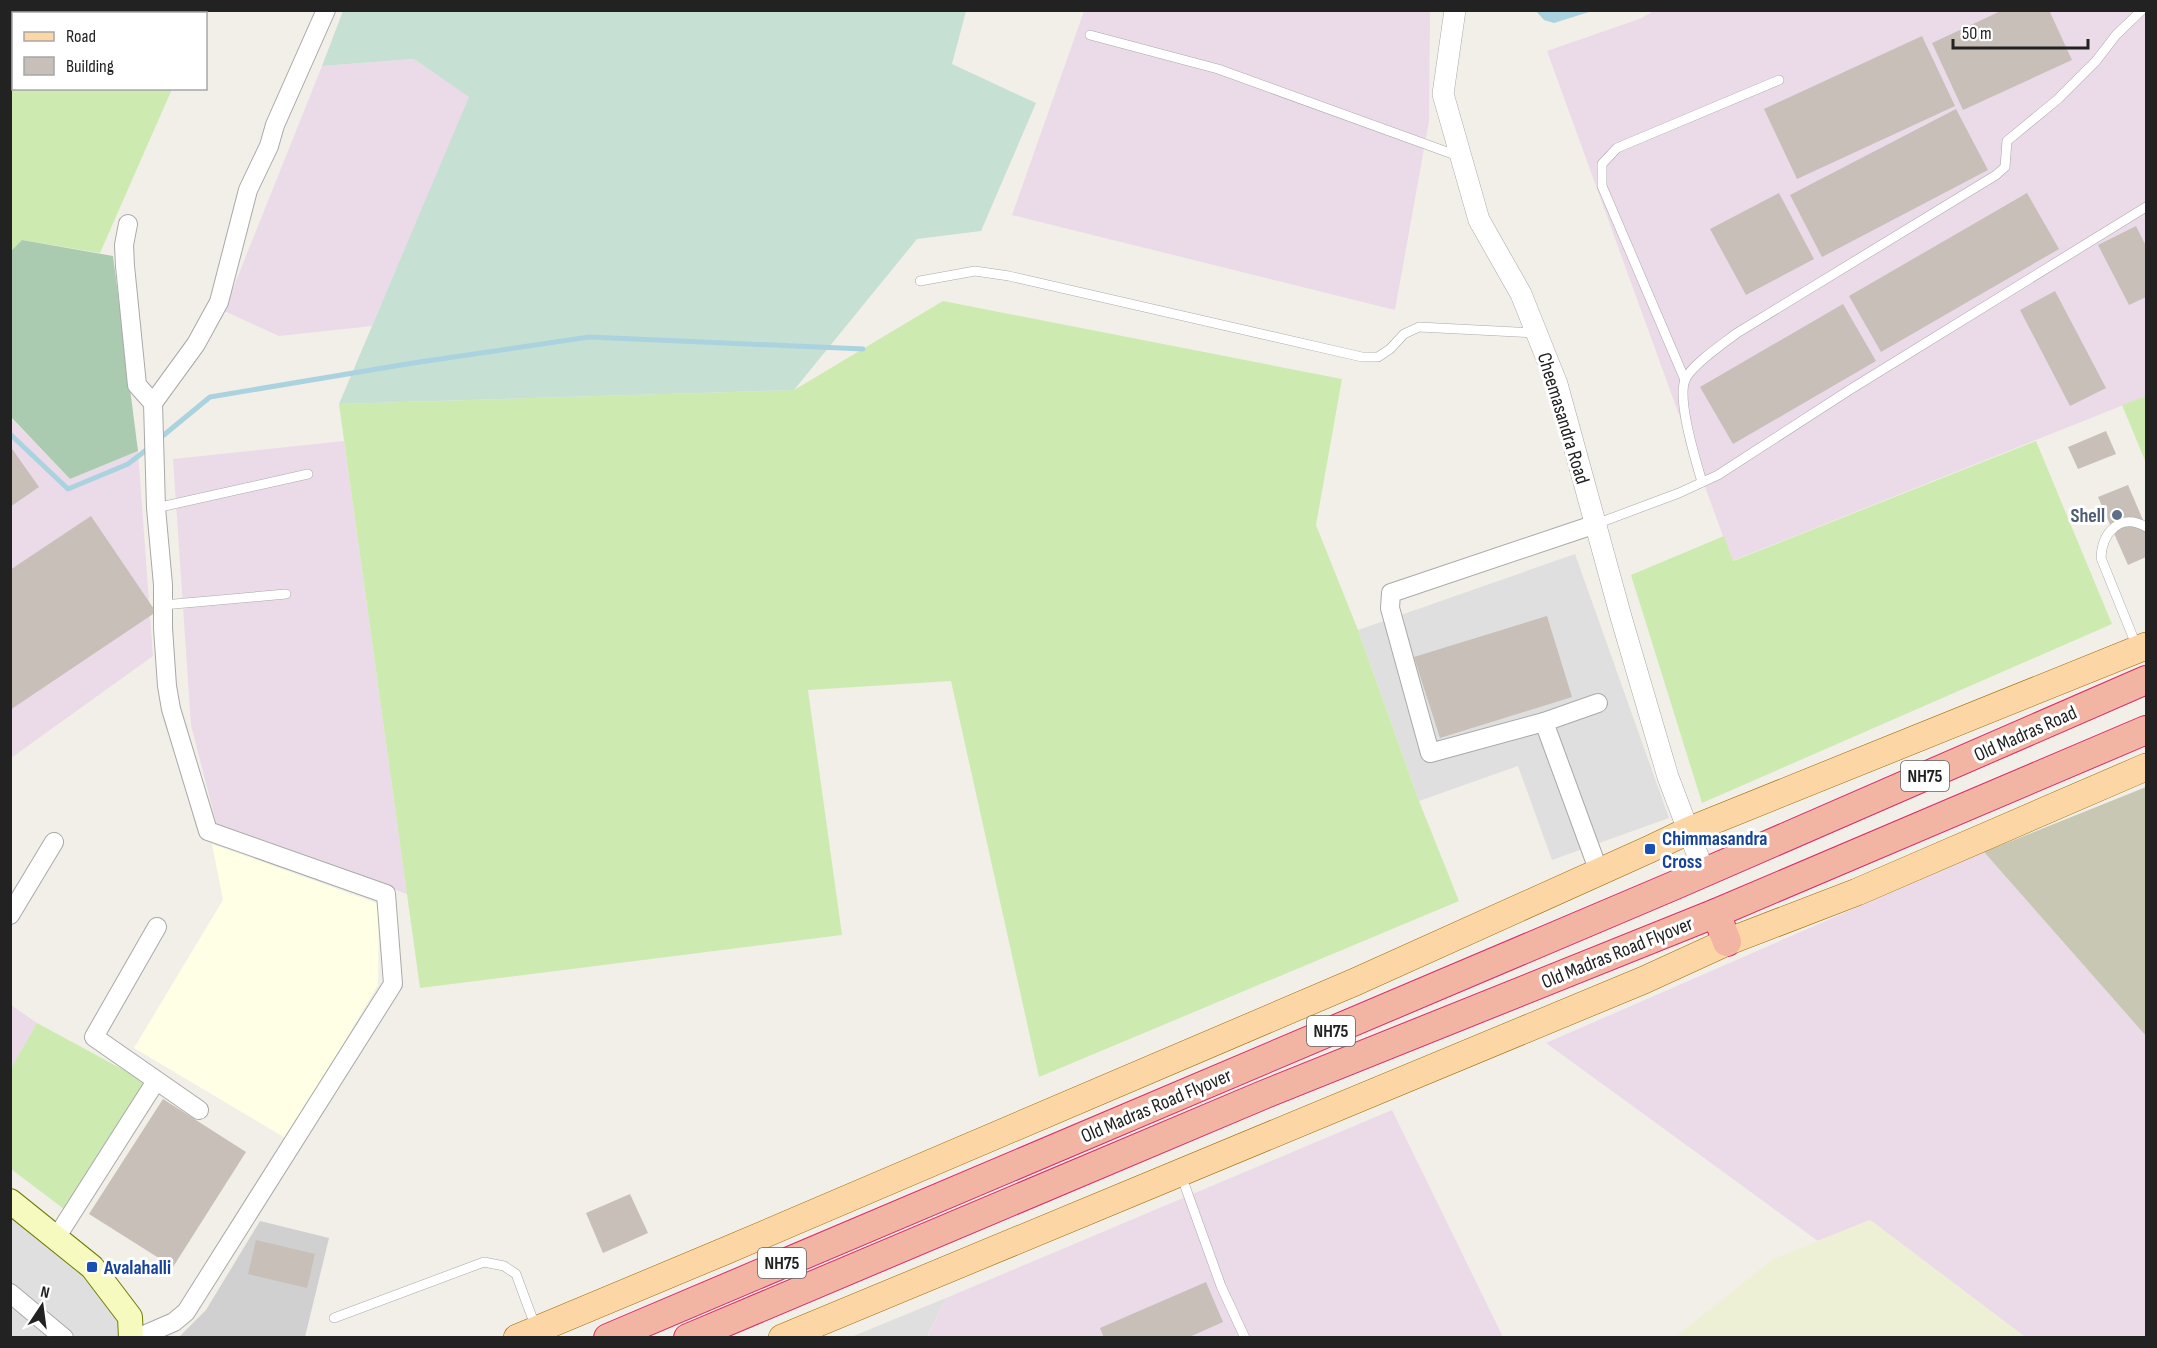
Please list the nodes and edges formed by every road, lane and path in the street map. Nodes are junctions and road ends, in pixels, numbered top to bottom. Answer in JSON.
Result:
{"nodes":[{"id":1,"x":326,"y":10,"type":"edge"},
{"id":2,"x":1455,"y":10,"type":"edge"},
{"id":3,"x":2142,"y":10,"type":"edge"},
{"id":4,"x":1090,"y":35,"type":"dead end"},
{"id":5,"x":1779,"y":80,"type":"dead end"},
{"id":6,"x":1461,"y":157,"type":"junction"},
{"id":7,"x":2146,"y":207,"type":"edge"},
{"id":8,"x":128,"y":224,"type":"dead end"},
{"id":9,"x":920,"y":282,"type":"dead end"},
{"id":10,"x":1537,"y":333,"type":"junction"},
{"id":11,"x":1685,"y":380,"type":"junction"},
{"id":12,"x":153,"y":403,"type":"junction"},
{"id":13,"x":308,"y":474,"type":"dead end"},
{"id":14,"x":1702,"y":482,"type":"junction"},
{"id":15,"x":156,"y":507,"type":"junction"},
{"id":16,"x":1596,"y":524,"type":"junction"},
{"id":17,"x":2146,"y":526,"type":"edge"},
{"id":18,"x":286,"y":594,"type":"dead end"},
{"id":19,"x":163,"y":605,"type":"junction"},
{"id":20,"x":2142,"y":648,"type":"edge"},
{"id":21,"x":2146,"y":680,"type":"edge"},
{"id":22,"x":1598,"y":704,"type":"dead end"},
{"id":23,"x":1544,"y":722,"type":"junction"},
{"id":24,"x":2146,"y":730,"type":"edge"},
{"id":25,"x":2146,"y":767,"type":"edge"},
{"id":26,"x":1690,"y":830,"type":"junction"},
{"id":27,"x":54,"y":842,"type":"dead end"},
{"id":28,"x":1704,"y":872,"type":"junction"},
{"id":29,"x":1599,"y":873,"type":"junction"},
{"id":30,"x":1716,"y":913,"type":"junction"},
{"id":31,"x":10,"y":915,"type":"edge"},
{"id":32,"x":157,"y":927,"type":"dead end"},
{"id":33,"x":1727,"y":942,"type":"junction"},
{"id":34,"x":156,"y":1082,"type":"junction"},
{"id":35,"x":199,"y":1110,"type":"dead end"},
{"id":36,"x":1180,"y":1172,"type":"junction"},
{"id":37,"x":10,"y":1202,"type":"edge"},
{"id":38,"x":56,"y":1238,"type":"junction"},
{"id":39,"x":10,"y":1293,"type":"edge"},
{"id":40,"x":334,"y":1318,"type":"dead end"},
{"id":41,"x":527,"y":1333,"type":"edge"},
{"id":42,"x":141,"y":1337,"type":"edge"},
{"id":43,"x":786,"y":1337,"type":"edge"},
{"id":44,"x":64,"y":1338,"type":"edge"},
{"id":45,"x":608,"y":1338,"type":"edge"},
{"id":46,"x":688,"y":1338,"type":"edge"},
{"id":47,"x":1245,"y":1338,"type":"edge"}],
"edges":[{"from":1,"to":12,"type":"street"},
{"from":2,"to":6,"type":"street","name":"Cheemasandra Road"},
{"from":3,"to":11,"type":"lane"},
{"from":4,"to":6,"type":"lane"},
{"from":5,"to":11,"type":"lane"},
{"from":6,"to":10,"type":"street","name":"Cheemasandra Road"},
{"from":7,"to":14,"type":"lane"},
{"from":8,"to":12,"type":"street"},
{"from":9,"to":10,"type":"lane"},
{"from":10,"to":16,"type":"street","name":"Cheemasandra Road"},
{"from":11,"to":14,"type":"lane"},
{"from":12,"to":15,"type":"street"},
{"from":13,"to":15,"type":"lane"},
{"from":14,"to":16,"type":"lane"},
{"from":15,"to":19,"type":"street"},
{"from":16,"to":23,"type":"street"},
{"from":16,"to":26,"type":"street","name":"Cheemasandra Road"},
{"from":17,"to":20,"type":"lane"},
{"from":18,"to":19,"type":"lane"},
{"from":19,"to":42,"type":"street"},
{"from":20,"to":26,"type":"main road"},
{"from":21,"to":28,"type":"highway","name":"Old Madras Road","number":"NH75"},
{"from":22,"to":23,"type":"street"},
{"from":23,"to":29,"type":"street"},
{"from":24,"to":30,"type":"highway","number":"NH75"},
{"from":25,"to":33,"type":"main road"},
{"from":26,"to":28,"type":"street","name":"Cheemasandra Road"},
{"from":26,"to":29,"type":"main road"},
{"from":27,"to":31,"type":"street"},
{"from":28,"to":45,"type":"highway","name":"Old Madras Road Flyover","number":"NH75"},
{"from":29,"to":41,"type":"main road"},
{"from":30,"to":33,"type":"highway"},
{"from":30,"to":46,"type":"highway","name":"Old Madras Road Flyover","number":"NH75"},
{"from":32,"to":34,"type":"street"},
{"from":33,"to":36,"type":"main road"},
{"from":34,"to":35,"type":"street"},
{"from":34,"to":38,"type":"street"},
{"from":36,"to":43,"type":"main road"},
{"from":36,"to":47,"type":"lane"},
{"from":37,"to":38,"type":"main road"},
{"from":38,"to":42,"type":"main road"},
{"from":39,"to":44,"type":"street"},
{"from":40,"to":41,"type":"lane"}]}
